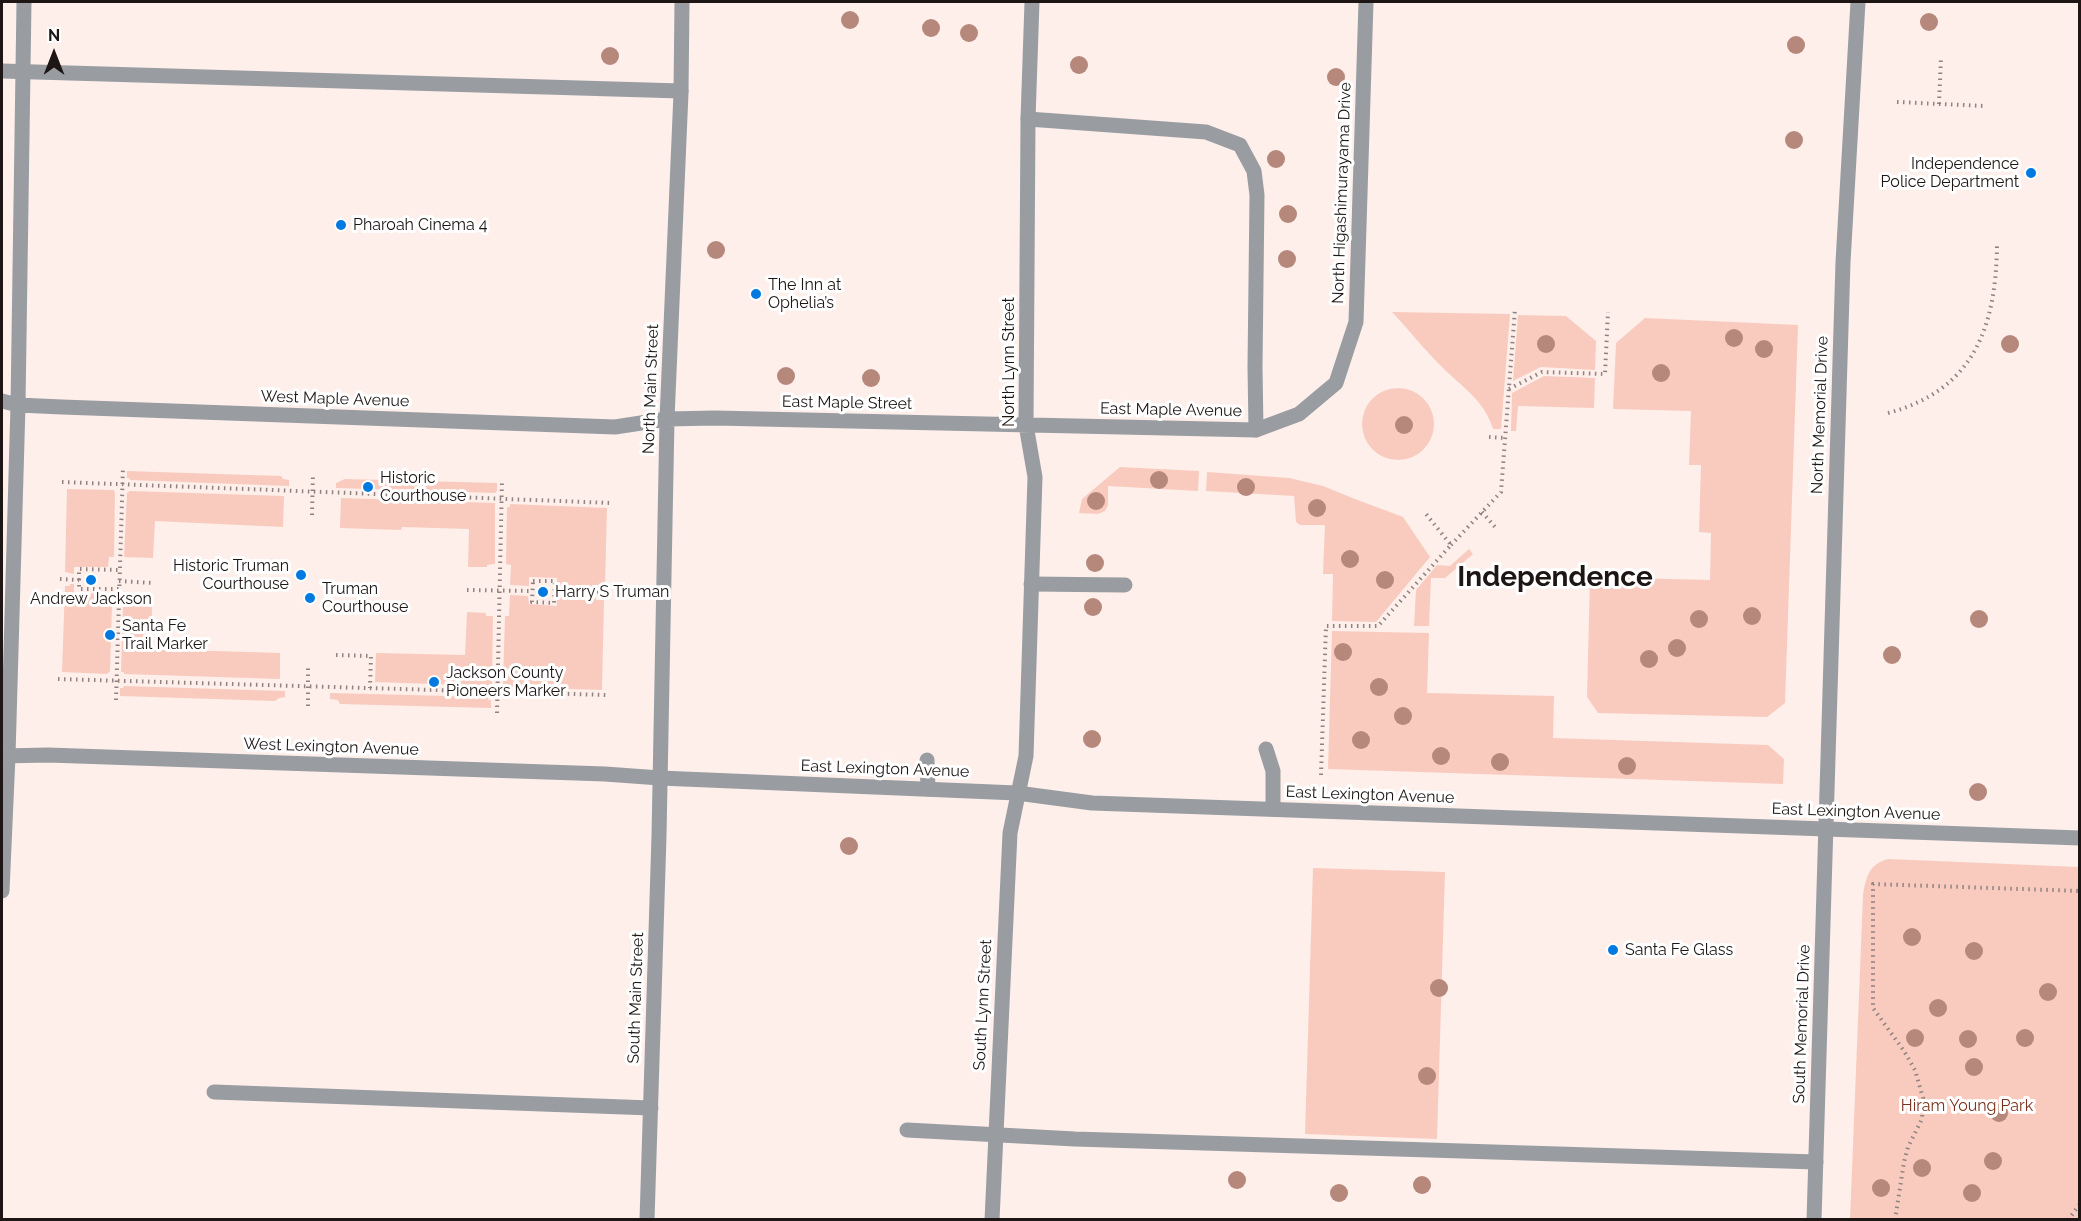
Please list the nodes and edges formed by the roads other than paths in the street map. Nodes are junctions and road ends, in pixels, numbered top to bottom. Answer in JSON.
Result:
{"nodes":[{"id":1,"x":24,"y":2,"type":"edge"},
{"id":2,"x":682,"y":2,"type":"edge"},
{"id":3,"x":1032,"y":2,"type":"edge"},
{"id":4,"x":1366,"y":2,"type":"edge"},
{"id":5,"x":1858,"y":2,"type":"edge"},
{"id":6,"x":2,"y":71,"type":"edge"},
{"id":7,"x":21,"y":71,"type":"junction"},
{"id":8,"x":681,"y":91,"type":"junction"},
{"id":9,"x":1028,"y":119,"type":"junction"},
{"id":10,"x":1336,"y":382,"type":"joint"},
{"id":11,"x":2,"y":401,"type":"edge"},
{"id":12,"x":18,"y":405,"type":"junction"},
{"id":13,"x":667,"y":419,"type":"junction"},
{"id":14,"x":1026,"y":425,"type":"junction"},
{"id":15,"x":1256,"y":430,"type":"junction"},
{"id":16,"x":1031,"y":584,"type":"junction"},
{"id":17,"x":1125,"y":585,"type":"dead end"},
{"id":18,"x":1266,"y":749,"type":"dead end"},
{"id":19,"x":5,"y":756,"type":"edge"},
{"id":20,"x":927,"y":760,"type":"dead end"},
{"id":21,"x":660,"y":778,"type":"junction"},
{"id":22,"x":928,"y":789,"type":"junction"},
{"id":23,"x":1017,"y":793,"type":"junction"},
{"id":24,"x":1273,"y":809,"type":"junction"},
{"id":25,"x":1826,"y":829,"type":"junction"},
{"id":26,"x":2079,"y":838,"type":"edge"},
{"id":27,"x":2,"y":891,"type":"edge"},
{"id":28,"x":214,"y":1092,"type":"dead end"},
{"id":29,"x":651,"y":1108,"type":"junction"},
{"id":30,"x":907,"y":1130,"type":"dead end"},
{"id":31,"x":994,"y":1136,"type":"junction"},
{"id":32,"x":1816,"y":1162,"type":"junction"},
{"id":33,"x":647,"y":1220,"type":"edge"},
{"id":34,"x":992,"y":1220,"type":"edge"},
{"id":35,"x":1814,"y":1220,"type":"edge"}],
"edges":[{"from":1,"to":7,"type":"street"},
{"from":2,"to":8,"type":"street","name":"North Main Street"},
{"from":3,"to":9,"type":"street","name":"North Lynn Street"},
{"from":4,"to":10,"type":"street","name":"North Higashimurayama Drive"},
{"from":5,"to":25,"type":"street","name":"North Memorial Drive"},
{"from":6,"to":7,"type":"street"},
{"from":7,"to":8,"type":"street"},
{"from":7,"to":12,"type":"street"},
{"from":8,"to":13,"type":"street","name":"North Main Street"},
{"from":9,"to":14,"type":"street","name":"North Lynn Street"},
{"from":9,"to":15,"type":"street"},
{"from":10,"to":15,"type":"street","name":"East Maple Avenue"},
{"from":11,"to":12,"type":"street","name":"West Maple Avenue"},
{"from":12,"to":13,"type":"street","name":"West Maple Avenue"},
{"from":12,"to":19,"type":"street"},
{"from":13,"to":14,"type":"street","name":"East Maple Street"},
{"from":13,"to":21,"type":"street","name":"North Main Street"},
{"from":14,"to":15,"type":"street","name":"East Maple Avenue"},
{"from":14,"to":16,"type":"street","name":"North Lynn Street"},
{"from":16,"to":17,"type":"street"},
{"from":16,"to":23,"type":"street","name":"North Lynn Street"},
{"from":18,"to":24,"type":"street"},
{"from":19,"to":21,"type":"street","name":"West Lexington Avenue"},
{"from":19,"to":27,"type":"street"},
{"from":20,"to":22,"type":"street"},
{"from":21,"to":22,"type":"street","name":"East Lexington Avenue"},
{"from":21,"to":29,"type":"street","name":"South Main Street"},
{"from":22,"to":23,"type":"street","name":"East Lexington Avenue"},
{"from":23,"to":24,"type":"street","name":"East Lexington Avenue"},
{"from":23,"to":31,"type":"street","name":"South Lynn Street"},
{"from":24,"to":25,"type":"street","name":"East Lexington Avenue"},
{"from":25,"to":26,"type":"street","name":"East Lexington Avenue"},
{"from":25,"to":32,"type":"street","name":"South Memorial Drive"},
{"from":28,"to":29,"type":"street"},
{"from":29,"to":33,"type":"street","name":"South Main Street"},
{"from":30,"to":31,"type":"street"},
{"from":31,"to":32,"type":"street"},
{"from":31,"to":34,"type":"street","name":"South Lynn Street"},
{"from":32,"to":35,"type":"street","name":"South Memorial Drive"}]}
